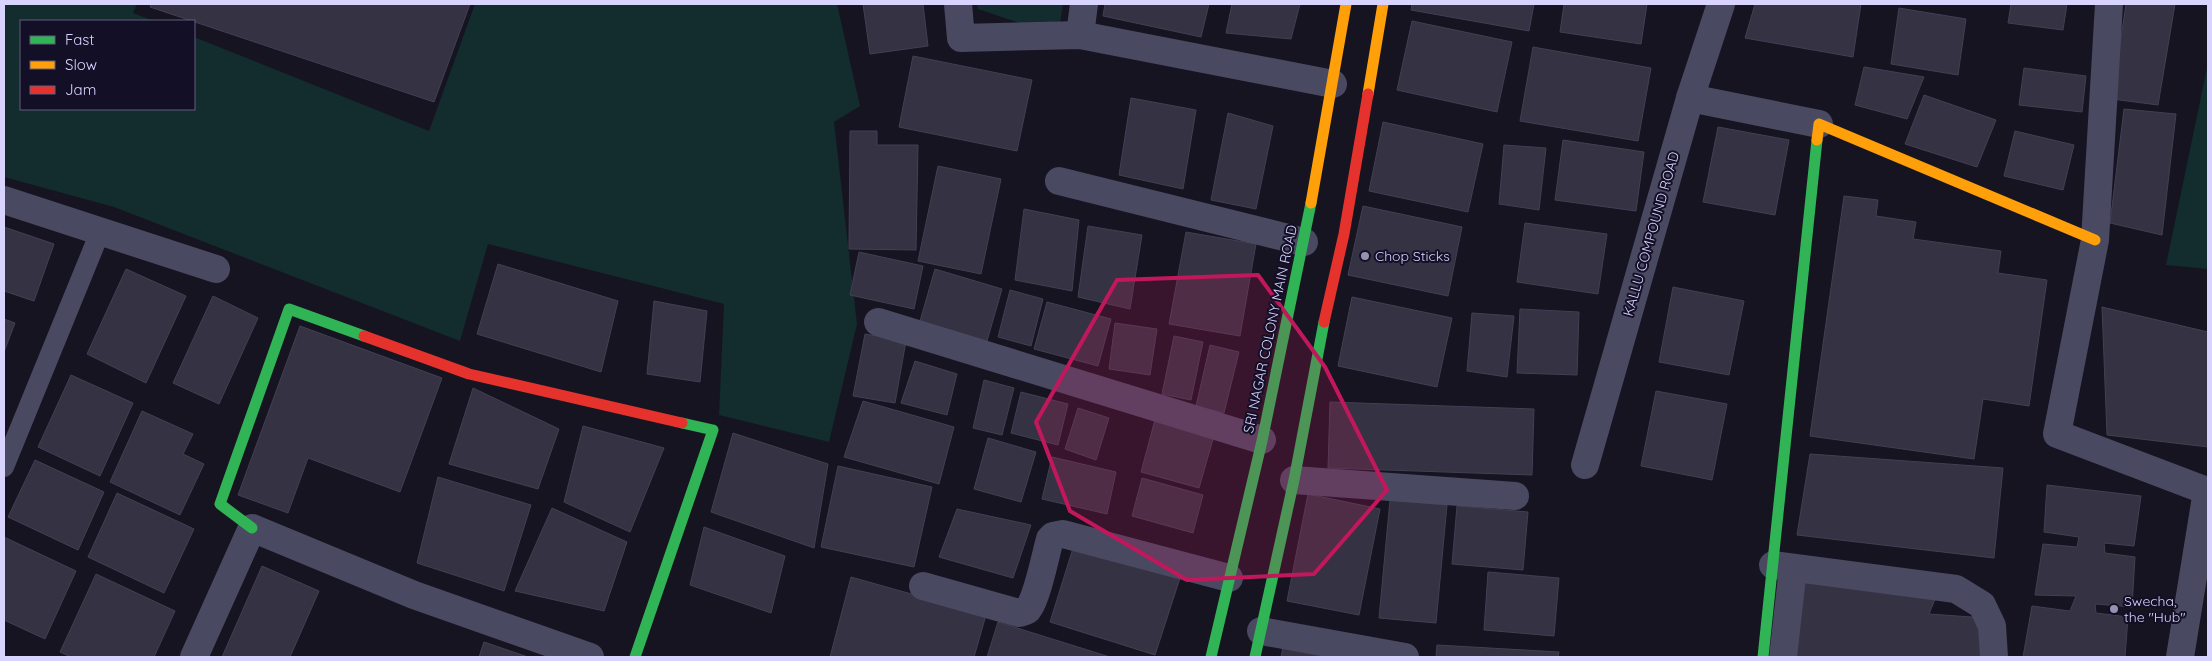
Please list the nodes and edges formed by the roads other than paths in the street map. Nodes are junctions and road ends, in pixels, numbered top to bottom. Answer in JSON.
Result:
{"nodes":[{"id":1,"x":958,"y":4,"type":"edge"},
{"id":2,"x":1084,"y":4,"type":"edge"},
{"id":3,"x":1346,"y":4,"type":"edge"},
{"id":4,"x":1383,"y":4,"type":"edge"},
{"id":5,"x":1721,"y":4,"type":"edge"},
{"id":6,"x":2109,"y":4,"type":"edge"},
{"id":7,"x":1080,"y":35,"type":"junction"},
{"id":8,"x":1334,"y":84,"type":"junction"},
{"id":9,"x":1690,"y":98,"type":"junction"},
{"id":10,"x":1819,"y":124,"type":"junction"},
{"id":11,"x":1059,"y":181,"type":"dead end"},
{"id":12,"x":4,"y":200,"type":"edge"},
{"id":13,"x":100,"y":232,"type":"junction"},
{"id":14,"x":2095,"y":240,"type":"junction"},
{"id":15,"x":1304,"y":242,"type":"junction"},
{"id":16,"x":216,"y":269,"type":"dead end"},
{"id":17,"x":878,"y":322,"type":"dead end"},
{"id":18,"x":1262,"y":440,"type":"junction"},
{"id":19,"x":1585,"y":465,"type":"dead end"},
{"id":20,"x":4,"y":467,"type":"edge"},
{"id":21,"x":1294,"y":480,"type":"junction"},
{"id":22,"x":1515,"y":496,"type":"dead end"},
{"id":23,"x":252,"y":528,"type":"junction"},
{"id":24,"x":1783,"y":567,"type":"junction"},
{"id":25,"x":1229,"y":578,"type":"junction"},
{"id":26,"x":924,"y":586,"type":"dead end"},
{"id":27,"x":2198,"y":605,"type":"edge"},
{"id":28,"x":1261,"y":631,"type":"junction"},
{"id":29,"x":194,"y":657,"type":"edge"},
{"id":30,"x":590,"y":657,"type":"edge"},
{"id":31,"x":634,"y":657,"type":"edge"},
{"id":32,"x":1211,"y":657,"type":"edge"},
{"id":33,"x":1255,"y":657,"type":"edge"},
{"id":34,"x":1404,"y":657,"type":"edge"},
{"id":35,"x":1764,"y":657,"type":"edge"},
{"id":36,"x":1783,"y":657,"type":"edge"},
{"id":37,"x":1994,"y":657,"type":"edge"},
{"id":38,"x":2180,"y":657,"type":"edge"}],
"edges":[{"from":1,"to":7,"type":"street"},
{"from":2,"to":7,"type":"street"},
{"from":3,"to":8,"type":"street","name":"SRI NAGAR COLONY MAIN ROAD"},
{"from":4,"to":21,"type":"street"},
{"from":5,"to":9,"type":"street","name":"KALLU COMPOUND ROAD"},
{"from":6,"to":14,"type":"street"},
{"from":7,"to":8,"type":"street"},
{"from":8,"to":15,"type":"street","name":"SRI NAGAR COLONY MAIN ROAD"},
{"from":9,"to":10,"type":"street"},
{"from":9,"to":19,"type":"street","name":"KALLU COMPOUND ROAD"},
{"from":10,"to":14,"type":"street"},
{"from":10,"to":24,"type":"street"},
{"from":11,"to":15,"type":"street"},
{"from":12,"to":13,"type":"street"},
{"from":13,"to":16,"type":"street"},
{"from":13,"to":20,"type":"lane"},
{"from":14,"to":27,"type":"street"},
{"from":15,"to":18,"type":"street","name":"SRI NAGAR COLONY MAIN ROAD"},
{"from":17,"to":18,"type":"street"},
{"from":18,"to":25,"type":"street","name":"SRI NAGAR COLONY MAIN ROAD"},
{"from":21,"to":22,"type":"street"},
{"from":21,"to":28,"type":"street"},
{"from":23,"to":29,"type":"street"},
{"from":23,"to":30,"type":"street"},
{"from":23,"to":31,"type":"street"},
{"from":24,"to":35,"type":"street"},
{"from":24,"to":36,"type":"street"},
{"from":24,"to":37,"type":"street"},
{"from":25,"to":26,"type":"street"},
{"from":25,"to":32,"type":"street","name":"SRI NAGAR COLONY MAIN ROAD"},
{"from":27,"to":38,"type":"street"},
{"from":28,"to":33,"type":"street"},
{"from":28,"to":34,"type":"street"}]}
